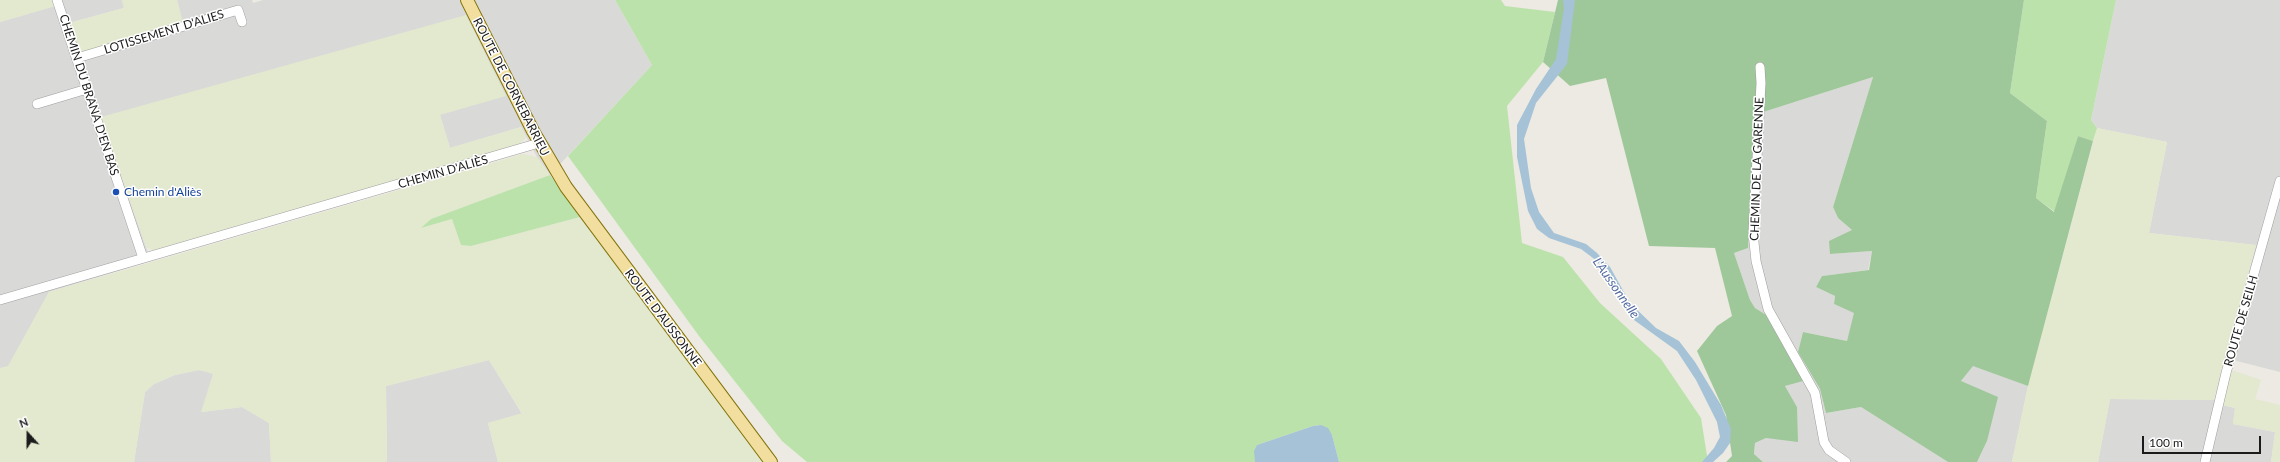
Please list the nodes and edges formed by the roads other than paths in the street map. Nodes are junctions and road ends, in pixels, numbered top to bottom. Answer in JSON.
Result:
{"nodes":[{"id":1,"x":57,"y":0,"type":"edge"},
{"id":2,"x":467,"y":0,"type":"edge"},
{"id":3,"x":242,"y":22,"type":"dead end"},
{"id":4,"x":77,"y":58,"type":"junction"},
{"id":5,"x":1760,"y":67,"type":"dead end"},
{"id":6,"x":86,"y":89,"type":"junction"},
{"id":7,"x":37,"y":104,"type":"dead end"},
{"id":8,"x":539,"y":143,"type":"junction"},
{"id":9,"x":556,"y":172,"type":"joint"},
{"id":10,"x":2280,"y":181,"type":"edge"},
{"id":11,"x":143,"y":258,"type":"junction"},
{"id":12,"x":0,"y":300,"type":"edge"},
{"id":13,"x":771,"y":462,"type":"edge"},
{"id":14,"x":1846,"y":462,"type":"edge"},
{"id":15,"x":2205,"y":462,"type":"edge"}],
"edges":[{"from":1,"to":4,"type":"street","name":"CHEMIN DU BRANA D'EN BAS"},
{"from":2,"to":8,"type":"main road","name":"ROUTE DE CORNEBARRIEU"},
{"from":3,"to":4,"type":"street","name":"LOTISSEMENT D'ALIES"},
{"from":4,"to":6,"type":"street","name":"CHEMIN DU BRANA D'EN BAS"},
{"from":5,"to":14,"type":"street","name":"CHEMIN DE LA GARENNE"},
{"from":6,"to":7,"type":"street"},
{"from":6,"to":11,"type":"street","name":"CHEMIN DU BRANA D'EN BAS"},
{"from":8,"to":9,"type":"main road","name":"ROUTE DE CORNEBARRIEU"},
{"from":8,"to":11,"type":"street","name":"CHEMIN D'ALIÈS"},
{"from":9,"to":13,"type":"main road","name":"ROUTE D'AUSSONNE"},
{"from":10,"to":15,"type":"street","name":"ROUTE DE SEILH"},
{"from":11,"to":12,"type":"street","name":"CHEMIN D'ALIÈS"}]}
